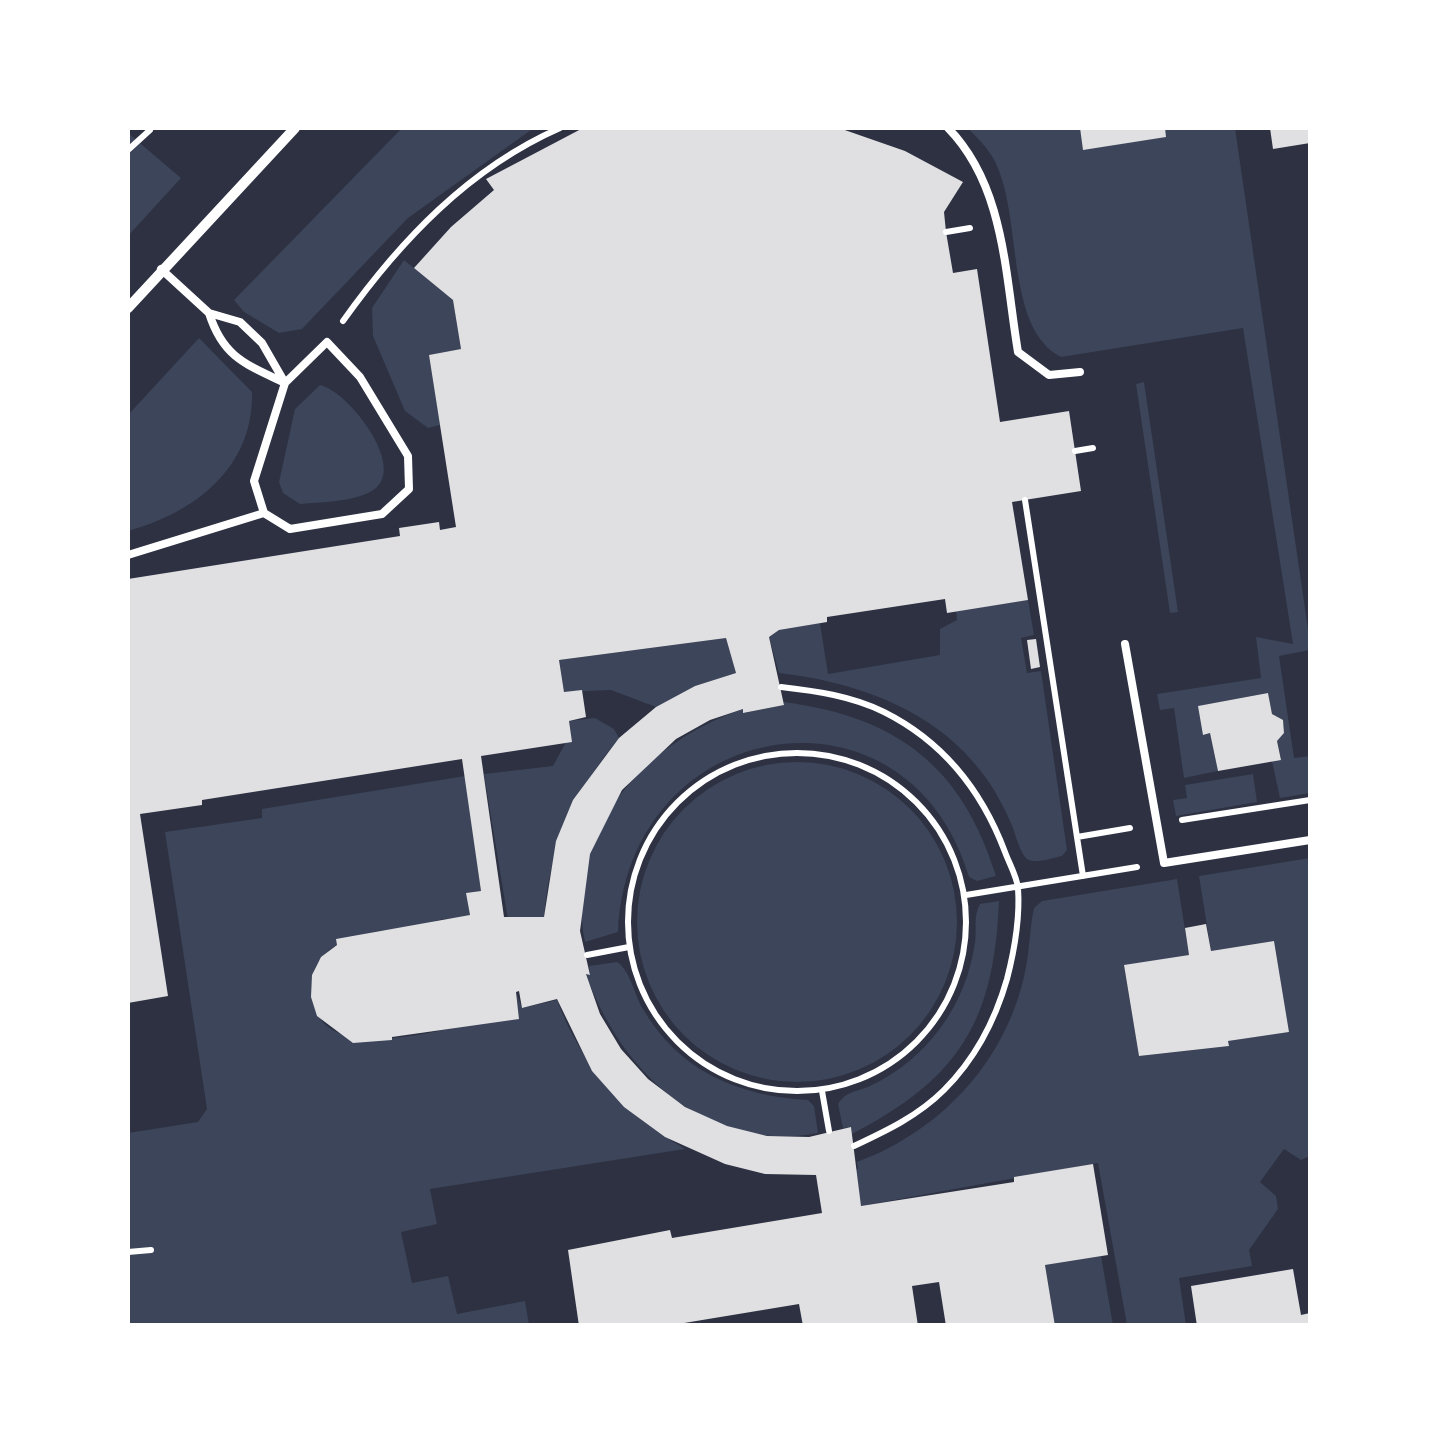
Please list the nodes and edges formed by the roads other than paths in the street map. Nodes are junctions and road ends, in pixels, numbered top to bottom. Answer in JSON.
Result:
{"nodes":[{"id":1,"x":296,"y":128,"type":"edge"},
{"id":2,"x":948,"y":128,"type":"edge"},
{"id":3,"x":161,"y":268,"type":"junction"},
{"id":4,"x":128,"y":308,"type":"edge"},
{"id":5,"x":209,"y":313,"type":"junction"},
{"id":6,"x":1080,"y":372,"type":"dead end"},
{"id":7,"x":285,"y":383,"type":"junction"},
{"id":8,"x":264,"y":513,"type":"junction"},
{"id":9,"x":128,"y":555,"type":"edge"},
{"id":10,"x":1125,"y":644,"type":"dead end"},
{"id":11,"x":1310,"y":840,"type":"edge"}],
"edges":[{"from":1,"to":3,"type":"street"},
{"from":2,"to":6,"type":"lane"},
{"from":3,"to":4,"type":"street"},
{"from":3,"to":5,"type":"lane"},
{"from":5,"to":7,"type":"lane"},
{"from":5,"to":7,"type":"lane"},
{"from":7,"to":8,"type":"lane"},
{"from":7,"to":8,"type":"lane"},
{"from":8,"to":9,"type":"lane"},
{"from":10,"to":11,"type":"lane"}]}
